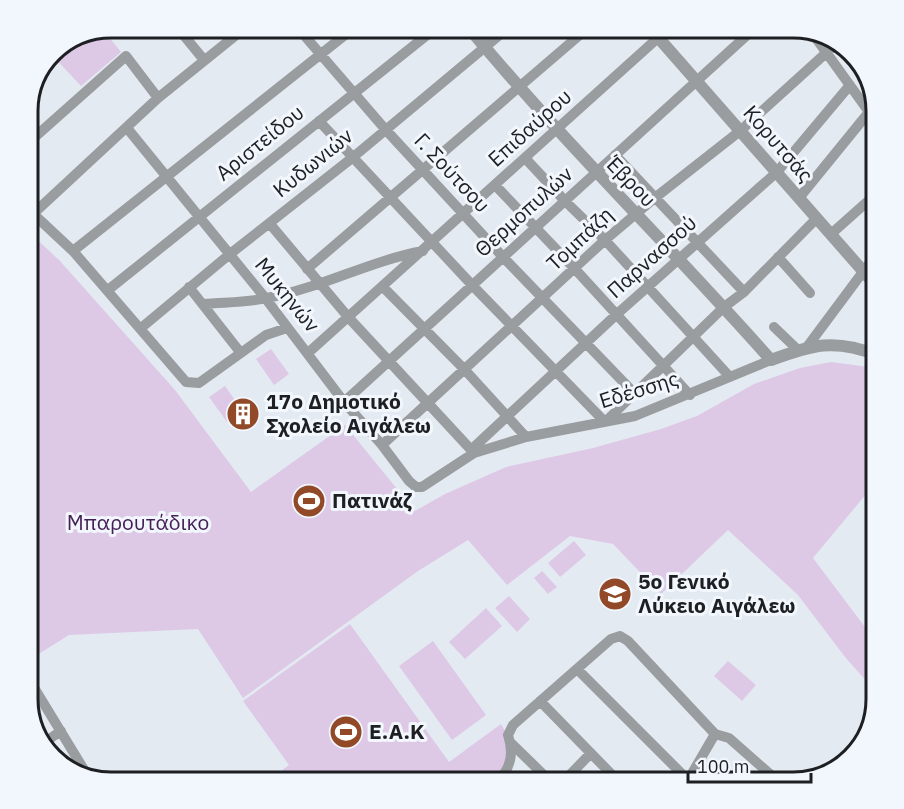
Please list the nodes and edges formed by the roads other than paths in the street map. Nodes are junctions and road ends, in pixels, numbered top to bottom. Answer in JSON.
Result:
{"nodes":[{"id":1,"x":186,"y":38,"type":"edge"},
{"id":2,"x":232,"y":38,"type":"edge"},
{"id":3,"x":306,"y":38,"type":"edge"},
{"id":4,"x":342,"y":38,"type":"edge"},
{"id":5,"x":424,"y":38,"type":"edge"},
{"id":6,"x":477,"y":38,"type":"edge"},
{"id":7,"x":495,"y":38,"type":"edge"},
{"id":8,"x":576,"y":38,"type":"edge"},
{"id":9,"x":658,"y":38,"type":"joint"},
{"id":10,"x":744,"y":38,"type":"edge"},
{"id":11,"x":819,"y":43,"type":"edge"},
{"id":12,"x":484,"y":47,"type":"junction"},
{"id":13,"x":831,"y":49,"type":"edge"},
{"id":14,"x":827,"y":53,"type":"junction"},
{"id":15,"x":320,"y":56,"type":"junction"},
{"id":16,"x":204,"y":60,"type":"junction"},
{"id":17,"x":697,"y":81,"type":"junction"},
{"id":18,"x":850,"y":86,"type":"junction"},
{"id":19,"x":518,"y":88,"type":"junction"},
{"id":20,"x":354,"y":94,"type":"junction"},
{"id":21,"x":158,"y":98,"type":"junction"},
{"id":22,"x":866,"y":108,"type":"edge"},
{"id":23,"x":866,"y":116,"type":"edge"},
{"id":24,"x":319,"y":121,"type":"junction"},
{"id":25,"x":127,"y":128,"type":"junction"},
{"id":26,"x":385,"y":129,"type":"junction"},
{"id":27,"x":556,"y":130,"type":"junction"},
{"id":28,"x":740,"y":131,"type":"junction"},
{"id":29,"x":38,"y":134,"type":"edge"},
{"id":30,"x":615,"y":155,"type":"junction"},
{"id":31,"x":352,"y":158,"type":"junction"},
{"id":32,"x":525,"y":158,"type":"junction"},
{"id":33,"x":423,"y":170,"type":"junction"},
{"id":34,"x":777,"y":172,"type":"junction"},
{"id":35,"x":596,"y":173,"type":"junction"},
{"id":36,"x":166,"y":178,"type":"junction"},
{"id":37,"x":495,"y":185,"type":"junction"},
{"id":38,"x":656,"y":196,"type":"junction"},
{"id":39,"x":799,"y":198,"type":"junction"},
{"id":40,"x":391,"y":199,"type":"junction"},
{"id":41,"x":565,"y":201,"type":"junction"},
{"id":42,"x":866,"y":203,"type":"edge"},
{"id":43,"x":38,"y":204,"type":"edge"},
{"id":44,"x":464,"y":213,"type":"junction"},
{"id":45,"x":635,"y":214,"type":"junction"},
{"id":46,"x":38,"y":218,"type":"edge"},
{"id":47,"x":198,"y":218,"type":"junction"},
{"id":48,"x":817,"y":218,"type":"junction"},
{"id":49,"x":270,"y":224,"type":"junction"},
{"id":50,"x":535,"y":228,"type":"junction"},
{"id":51,"x":831,"y":234,"type":"junction"},
{"id":52,"x":605,"y":240,"type":"junction"},
{"id":53,"x":432,"y":242,"type":"junction"},
{"id":54,"x":698,"y":242,"type":"junction"},
{"id":55,"x":423,"y":250,"type":"junction"},
{"id":56,"x":74,"y":252,"type":"junction"},
{"id":57,"x":230,"y":254,"type":"junction"},
{"id":58,"x":503,"y":257,"type":"junction"},
{"id":59,"x":778,"y":257,"type":"junction"},
{"id":60,"x":679,"y":260,"type":"junction"},
{"id":61,"x":307,"y":269,"type":"junction"},
{"id":62,"x":575,"y":269,"type":"junction"},
{"id":63,"x":866,"y":269,"type":"edge"},
{"id":64,"x":864,"y":272,"type":"junction"},
{"id":65,"x":866,"y":275,"type":"edge"},
{"id":66,"x":320,"y":284,"type":"junction"},
{"id":67,"x":472,"y":285,"type":"junction"},
{"id":68,"x":383,"y":286,"type":"junction"},
{"id":69,"x":189,"y":287,"type":"junction"},
{"id":70,"x":648,"y":287,"type":"junction"},
{"id":71,"x":108,"y":290,"type":"junction"},
{"id":72,"x":744,"y":292,"type":"junction"},
{"id":73,"x":810,"y":293,"type":"dead end"},
{"id":74,"x":266,"y":299,"type":"junction"},
{"id":75,"x":543,"y":299,"type":"junction"},
{"id":76,"x":202,"y":304,"type":"junction"},
{"id":77,"x":724,"y":307,"type":"junction"},
{"id":78,"x":617,"y":314,"type":"junction"},
{"id":79,"x":349,"y":318,"type":"junction"},
{"id":80,"x":513,"y":326,"type":"junction"},
{"id":81,"x":774,"y":327,"type":"dead end"},
{"id":82,"x":141,"y":328,"type":"junction"},
{"id":83,"x":287,"y":328,"type":"junction"},
{"id":84,"x":425,"y":329,"type":"junction"},
{"id":85,"x":694,"y":336,"type":"junction"},
{"id":86,"x":586,"y":344,"type":"junction"},
{"id":87,"x":802,"y":348,"type":"junction"},
{"id":88,"x":240,"y":352,"type":"junction"},
{"id":89,"x":866,"y":352,"type":"edge"},
{"id":90,"x":308,"y":353,"type":"junction"},
{"id":91,"x":771,"y":360,"type":"junction"},
{"id":92,"x":388,"y":362,"type":"junction"},
{"id":93,"x":664,"y":365,"type":"junction"},
{"id":94,"x":465,"y":370,"type":"junction"},
{"id":95,"x":556,"y":372,"type":"junction"},
{"id":96,"x":730,"y":377,"type":"junction"},
{"id":97,"x":634,"y":393,"type":"junction"},
{"id":98,"x":690,"y":395,"type":"junction"},
{"id":99,"x":344,"y":402,"type":"junction"},
{"id":100,"x":429,"y":403,"type":"junction"},
{"id":101,"x":507,"y":417,"type":"junction"},
{"id":102,"x":605,"y":422,"type":"junction"},
{"id":103,"x":526,"y":437,"type":"junction"},
{"id":104,"x":382,"y":445,"type":"junction"},
{"id":105,"x":473,"y":451,"type":"junction"},
{"id":106,"x":416,"y":487,"type":"joint"},
{"id":107,"x":576,"y":669,"type":"junction"},
{"id":108,"x":38,"y":694,"type":"edge"},
{"id":109,"x":540,"y":701,"type":"junction"},
{"id":110,"x":61,"y":731,"type":"junction"},
{"id":111,"x":715,"y":734,"type":"junction"},
{"id":112,"x":50,"y":739,"type":"edge"},
{"id":113,"x":511,"y":743,"type":"junction"},
{"id":114,"x":591,"y":753,"type":"junction"},
{"id":115,"x":81,"y":765,"type":"edge"},
{"id":116,"x":507,"y":772,"type":"edge"},
{"id":117,"x":541,"y":772,"type":"edge"},
{"id":118,"x":573,"y":772,"type":"edge"},
{"id":119,"x":609,"y":772,"type":"edge"},
{"id":120,"x":679,"y":772,"type":"edge"},
{"id":121,"x":693,"y":772,"type":"edge"},
{"id":122,"x":768,"y":772,"type":"edge"}],
"edges":[{"from":1,"to":16,"type":"street"},
{"from":2,"to":16,"type":"street"},
{"from":3,"to":15,"type":"street","name":"Γ. Σούτσου"},
{"from":4,"to":15,"type":"street"},
{"from":5,"to":20,"type":"street","name":"Αριστείδου"},
{"from":6,"to":12,"type":"street","name":"Έβρου"},
{"from":7,"to":12,"type":"street","name":"Κυδωνιών"},
{"from":8,"to":19,"type":"street"},
{"from":9,"to":17,"type":"street","name":"Κορυτσάς"},
{"from":9,"to":27,"type":"street","name":"Επιδαύρου"},
{"from":10,"to":17,"type":"street","name":"Θερμοπυλών"},
{"from":11,"to":14,"type":"street"},
{"from":12,"to":19,"type":"street","name":"Έβρου"},
{"from":12,"to":26,"type":"street","name":"Κυδωνιών"},
{"from":13,"to":14,"type":"street","name":"Τομπάζη"},
{"from":14,"to":18,"type":"street"},
{"from":14,"to":28,"type":"street","name":"Τομπάζη"},
{"from":15,"to":20,"type":"street","name":"Γ. Σούτσου"},
{"from":15,"to":36,"type":"street"},
{"from":16,"to":21,"type":"street"},
{"from":17,"to":28,"type":"street","name":"Κορυτσάς"},
{"from":17,"to":30,"type":"street","name":"Θερμοπυλών"},
{"from":18,"to":22,"type":"street"},
{"from":18,"to":34,"type":"street","name":"Παρνασσού"},
{"from":19,"to":27,"type":"street","name":"Έβρου"},
{"from":19,"to":33,"type":"street"},
{"from":20,"to":24,"type":"street","name":"Αριστείδου"},
{"from":20,"to":26,"type":"street","name":"Γ. Σούτσου"},
{"from":21,"to":25,"type":"street"},
{"from":21,"to":29,"type":"street"},
{"from":23,"to":39,"type":"street"},
{"from":24,"to":31,"type":"street"},
{"from":24,"to":47,"type":"street","name":"Αριστείδου"},
{"from":25,"to":36,"type":"street","name":"Μυκηνών"},
{"from":25,"to":43,"type":"street"},
{"from":26,"to":31,"type":"street","name":"Κυδωνιών"},
{"from":26,"to":33,"type":"street","name":"Γ. Σούτσου"},
{"from":27,"to":32,"type":"street","name":"Επιδαύρου"},
{"from":27,"to":35,"type":"street","name":"Έβρου"},
{"from":28,"to":34,"type":"street","name":"Κορυτσάς"},
{"from":28,"to":38,"type":"street","name":"Τομπάζη"},
{"from":30,"to":35,"type":"street","name":"Θερμοπυλών"},
{"from":30,"to":38,"type":"street"},
{"from":31,"to":40,"type":"street"},
{"from":31,"to":49,"type":"street","name":"Κυδωνιών"},
{"from":32,"to":37,"type":"street","name":"Επιδαύρου"},
{"from":32,"to":41,"type":"street"},
{"from":33,"to":40,"type":"street"},
{"from":33,"to":44,"type":"street","name":"Γ. Σούτσου"},
{"from":34,"to":39,"type":"street","name":"Κορυτσάς"},
{"from":34,"to":54,"type":"street","name":"Παρνασσού"},
{"from":35,"to":41,"type":"street","name":"Θερμοπυλών"},
{"from":35,"to":45,"type":"street","name":"Έβρου"},
{"from":36,"to":47,"type":"street","name":"Μυκηνών"},
{"from":36,"to":56,"type":"street"},
{"from":37,"to":44,"type":"street","name":"Επιδαύρου"},
{"from":37,"to":50,"type":"street"},
{"from":38,"to":45,"type":"street","name":"Τομπάζη"},
{"from":38,"to":54,"type":"street"},
{"from":39,"to":48,"type":"street","name":"Κορυτσάς"},
{"from":40,"to":53,"type":"street"},
{"from":40,"to":61,"type":"street"},
{"from":41,"to":50,"type":"street","name":"Θερμοπυλών"},
{"from":41,"to":52,"type":"street"},
{"from":42,"to":51,"type":"street"},
{"from":44,"to":53,"type":"street","name":"Επιδαύρου"},
{"from":44,"to":58,"type":"street","name":"Γ. Σούτσου"},
{"from":45,"to":52,"type":"street","name":"Τομπάζη"},
{"from":45,"to":60,"type":"street","name":"Έβρου"},
{"from":46,"to":56,"type":"street"},
{"from":47,"to":57,"type":"street","name":"Μυκηνών"},
{"from":47,"to":71,"type":"street","name":"Αριστείδου"},
{"from":48,"to":51,"type":"street","name":"Κορυτσάς"},
{"from":48,"to":59,"type":"street"},
{"from":49,"to":57,"type":"street","name":"Κυδωνιών"},
{"from":49,"to":61,"type":"street"},
{"from":50,"to":58,"type":"street","name":"Θερμοπυλών"},
{"from":50,"to":62,"type":"street"},
{"from":51,"to":64,"type":"street","name":"Κορυτσάς"},
{"from":52,"to":62,"type":"street","name":"Τομπάζη"},
{"from":52,"to":70,"type":"street"},
{"from":53,"to":55,"type":"street","name":"Επιδαύρου"},
{"from":53,"to":67,"type":"street"},
{"from":54,"to":60,"type":"street","name":"Παρνασσού"},
{"from":54,"to":72,"type":"street"},
{"from":55,"to":66,"type":"street"},
{"from":55,"to":68,"type":"street","name":"Επιδαύρου"},
{"from":56,"to":71,"type":"street"},
{"from":57,"to":69,"type":"street","name":"Κυδωνιών"},
{"from":57,"to":74,"type":"street","name":"Μυκηνών"},
{"from":58,"to":67,"type":"street","name":"Θερμοπυλών"},
{"from":58,"to":75,"type":"street","name":"Γ. Σούτσου"},
{"from":59,"to":72,"type":"street"},
{"from":59,"to":73,"type":"street"},
{"from":60,"to":70,"type":"street","name":"Παρνασσού"},
{"from":60,"to":77,"type":"street","name":"Έβρου"},
{"from":61,"to":66,"type":"street"},
{"from":62,"to":75,"type":"street","name":"Τομπάζη"},
{"from":62,"to":78,"type":"street"},
{"from":63,"to":64,"type":"street"},
{"from":64,"to":65,"type":"street","name":"Κορυτσάς"},
{"from":64,"to":87,"type":"street"},
{"from":66,"to":74,"type":"street"},
{"from":66,"to":79,"type":"street"},
{"from":67,"to":80,"type":"street"},
{"from":67,"to":84,"type":"street","name":"Θερμοπυλών"},
{"from":68,"to":79,"type":"street","name":"Επιδαύρου"},
{"from":68,"to":84,"type":"street"},
{"from":69,"to":76,"type":"street"},
{"from":69,"to":82,"type":"street","name":"Κυδωνιών"},
{"from":70,"to":78,"type":"street","name":"Παρνασσού"},
{"from":70,"to":85,"type":"street"},
{"from":71,"to":82,"type":"street"},
{"from":72,"to":77,"type":"street"},
{"from":74,"to":76,"type":"street"},
{"from":74,"to":83,"type":"street","name":"Μυκηνών"},
{"from":75,"to":80,"type":"street","name":"Τομπάζη"},
{"from":75,"to":86,"type":"street","name":"Γ. Σούτσου"},
{"from":76,"to":88,"type":"street"},
{"from":77,"to":85,"type":"street"},
{"from":77,"to":91,"type":"street","name":"Έβρου"},
{"from":78,"to":86,"type":"street","name":"Παρνασσού"},
{"from":78,"to":93,"type":"street"},
{"from":79,"to":90,"type":"street","name":"Επιδαύρου"},
{"from":79,"to":92,"type":"street"},
{"from":80,"to":94,"type":"street","name":"Τομπάζη"},
{"from":80,"to":95,"type":"street"},
{"from":81,"to":87,"type":"street"},
{"from":82,"to":88,"type":"street"},
{"from":83,"to":88,"type":"street"},
{"from":83,"to":90,"type":"street","name":"Μυκηνών"},
{"from":84,"to":92,"type":"street","name":"Θερμοπυλών"},
{"from":84,"to":94,"type":"street"},
{"from":85,"to":93,"type":"street"},
{"from":85,"to":96,"type":"street"},
{"from":86,"to":95,"type":"street","name":"Παρνασσού"},
{"from":86,"to":97,"type":"street","name":"Γ. Σούτσου"},
{"from":87,"to":89,"type":"street","name":"Εδέσσης"},
{"from":87,"to":91,"type":"street","name":"Εδέσσης"},
{"from":90,"to":99,"type":"street","name":"Μυκηνών"},
{"from":91,"to":96,"type":"street","name":"Εδέσσης"},
{"from":92,"to":99,"type":"street","name":"Θερμοπυλών"},
{"from":92,"to":100,"type":"street"},
{"from":93,"to":97,"type":"street"},
{"from":93,"to":98,"type":"street"},
{"from":94,"to":100,"type":"street","name":"Τομπάζη"},
{"from":94,"to":101,"type":"street"},
{"from":95,"to":101,"type":"street","name":"Παρνασσού"},
{"from":95,"to":102,"type":"street"},
{"from":96,"to":98,"type":"street","name":"Εδέσσης"},
{"from":97,"to":102,"type":"street"},
{"from":98,"to":102,"type":"street","name":"Εδέσσης"},
{"from":99,"to":104,"type":"street","name":"Μυκηνών"},
{"from":100,"to":104,"type":"street","name":"Τομπάζη"},
{"from":100,"to":105,"type":"street"},
{"from":101,"to":103,"type":"street"},
{"from":101,"to":105,"type":"street","name":"Παρνασσού"},
{"from":102,"to":103,"type":"street","name":"Εδέσσης"},
{"from":103,"to":105,"type":"street","name":"Εδέσσης"},
{"from":104,"to":106,"type":"street","name":"Μυκηνών"},
{"from":105,"to":106,"type":"street","name":"Εδέσσης"},
{"from":107,"to":109,"type":"street"},
{"from":107,"to":111,"type":"street"},
{"from":107,"to":120,"type":"street"},
{"from":108,"to":110,"type":"street"},
{"from":109,"to":113,"type":"street"},
{"from":109,"to":114,"type":"street"},
{"from":110,"to":112,"type":"street"},
{"from":110,"to":115,"type":"street"},
{"from":111,"to":121,"type":"street"},
{"from":111,"to":122,"type":"street"},
{"from":113,"to":116,"type":"street"},
{"from":113,"to":117,"type":"street"},
{"from":114,"to":118,"type":"street"},
{"from":114,"to":119,"type":"street"}]}
